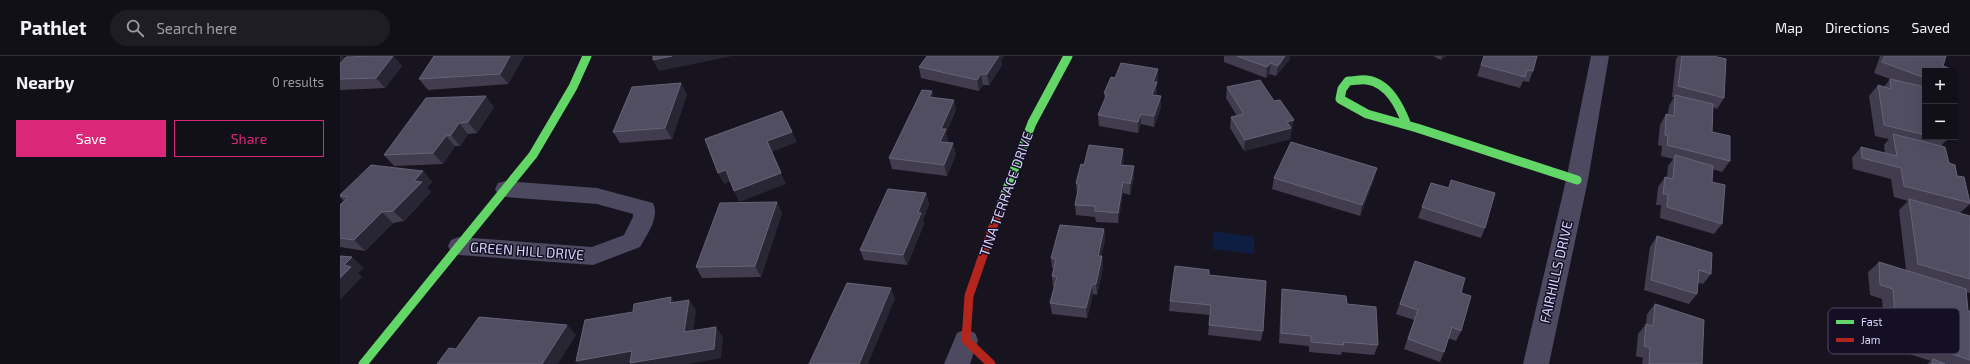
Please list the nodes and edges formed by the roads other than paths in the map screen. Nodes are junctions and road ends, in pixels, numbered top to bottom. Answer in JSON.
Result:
{"nodes":[{"id":1,"x":587,"y":56,"type":"edge"},
{"id":2,"x":1068,"y":56,"type":"edge"},
{"id":3,"x":1600,"y":56,"type":"edge"},
{"id":4,"x":1407,"y":125,"type":"junction"},
{"id":5,"x":1576,"y":180,"type":"junction"},
{"id":6,"x":506,"y":189,"type":"junction"},
{"id":7,"x":459,"y":246,"type":"junction"},
{"id":8,"x":966,"y":340,"type":"junction"},
{"id":9,"x":363,"y":364,"type":"edge"},
{"id":10,"x":957,"y":364,"type":"edge"},
{"id":11,"x":991,"y":364,"type":"edge"},
{"id":12,"x":1536,"y":364,"type":"edge"}],
"edges":[{"from":1,"to":6,"type":"street","name":"GREEN HILL DRIVE"},
{"from":2,"to":8,"type":"street","name":"TINA TERRACE DRIVE"},
{"from":3,"to":5,"type":"street","name":"FAIRHILLS DRIVE"},
{"from":4,"to":4,"type":"street"},
{"from":4,"to":5,"type":"street"},
{"from":5,"to":12,"type":"street","name":"FAIRHILLS DRIVE"},
{"from":6,"to":7,"type":"street","name":"GREEN HILL DRIVE"},
{"from":6,"to":7,"type":"street","name":"GREEN HILL DRIVE"},
{"from":7,"to":9,"type":"street","name":"GREEN HILL DRIVE"},
{"from":8,"to":10,"type":"street","name":"TINA TERRACE DRIVE"},
{"from":8,"to":11,"type":"street"}]}
